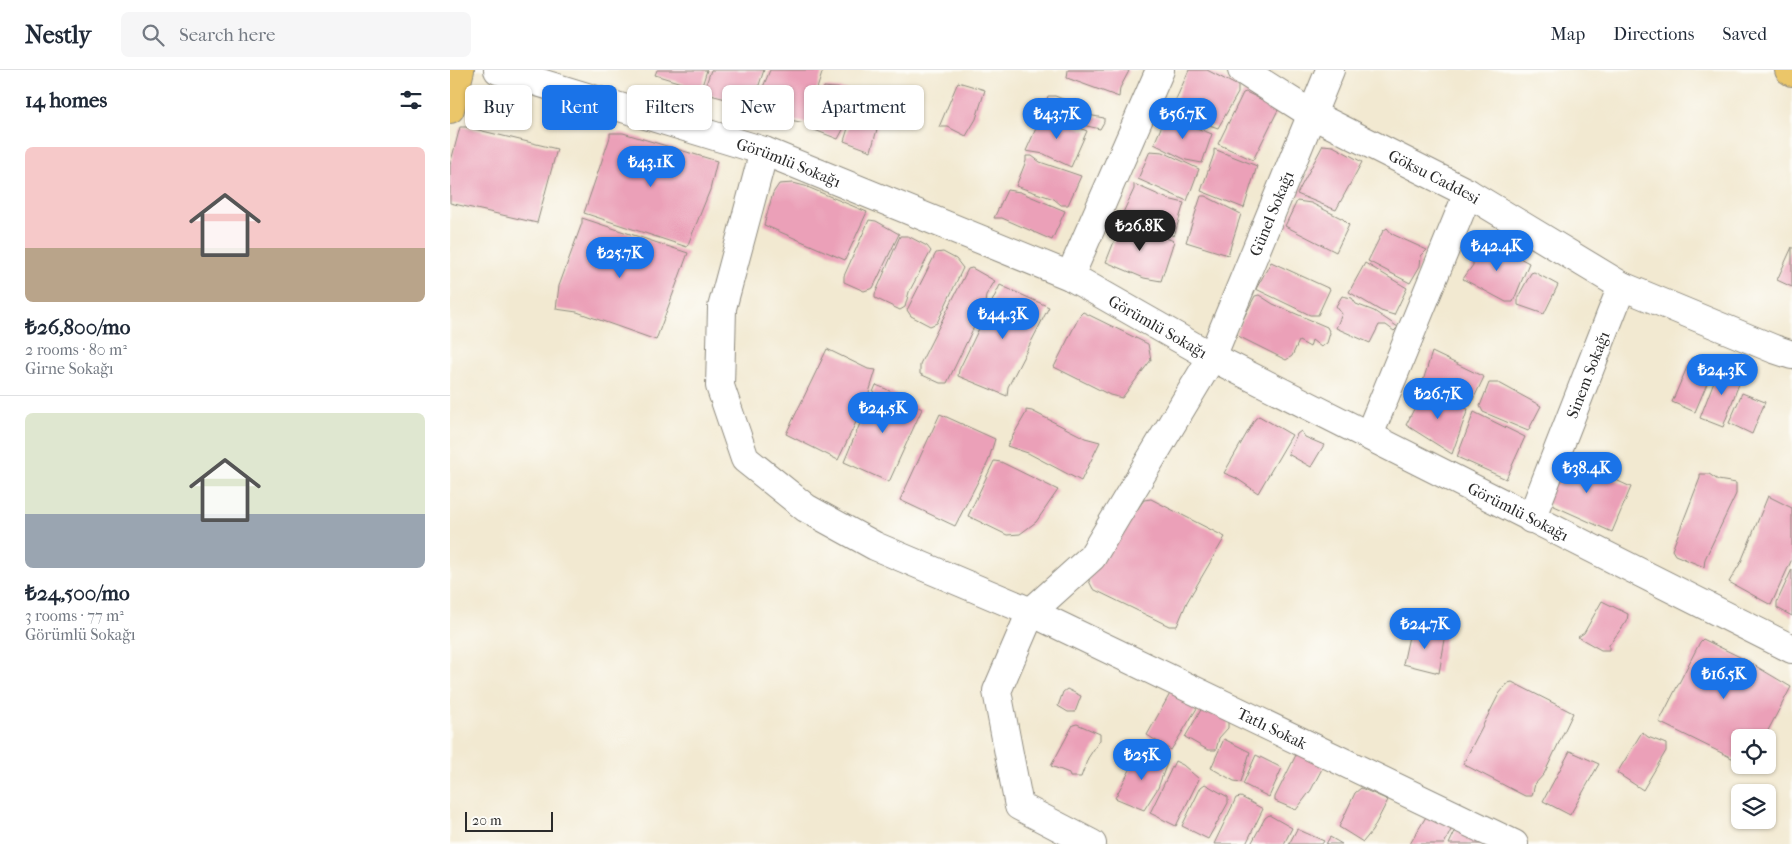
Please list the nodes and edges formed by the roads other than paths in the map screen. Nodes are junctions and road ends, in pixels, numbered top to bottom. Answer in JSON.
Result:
{"nodes":[{"id":1,"x":460,"y":70,"type":"edge"},
{"id":2,"x":498,"y":70,"type":"edge"},
{"id":3,"x":1160,"y":70,"type":"edge"},
{"id":4,"x":1242,"y":70,"type":"edge"},
{"id":5,"x":1330,"y":70,"type":"edge"},
{"id":6,"x":1788,"y":70,"type":"edge"},
{"id":7,"x":1792,"y":72,"type":"edge"},
{"id":8,"x":450,"y":110,"type":"edge"},
{"id":9,"x":1313,"y":115,"type":"junction"},
{"id":10,"x":764,"y":151,"type":"junction"},
{"id":11,"x":1468,"y":193,"type":"junction"},
{"id":12,"x":1070,"y":276,"type":"junction"},
{"id":13,"x":1622,"y":286,"type":"junction"},
{"id":14,"x":1792,"y":355,"type":"edge"},
{"id":15,"x":1212,"y":357,"type":"junction"},
{"id":16,"x":1369,"y":435,"type":"junction"},
{"id":17,"x":1531,"y":519,"type":"junction"},
{"id":18,"x":1031,"y":612,"type":"junction"},
{"id":19,"x":1792,"y":649,"type":"edge"},
{"id":20,"x":1092,"y":844,"type":"edge"},
{"id":21,"x":1514,"y":844,"type":"edge"}],
"edges":[{"from":1,"to":8,"type":"main road"},
{"from":2,"to":10,"type":"street","name":"Görümlü Sokağı"},
{"from":3,"to":12,"type":"street"},
{"from":4,"to":9,"type":"street","name":"Göksu Caddesi"},
{"from":5,"to":9,"type":"street","name":"Günel Sokağı"},
{"from":6,"to":7,"type":"main road"},
{"from":9,"to":11,"type":"street","name":"Göksu Caddesi"},
{"from":9,"to":15,"type":"street","name":"Günel Sokağı"},
{"from":10,"to":12,"type":"street","name":"Görümlü Sokağı"},
{"from":10,"to":18,"type":"street","name":"Tatlı Sokak"},
{"from":11,"to":13,"type":"street","name":"Göksu Caddesi"},
{"from":11,"to":16,"type":"street"},
{"from":12,"to":15,"type":"street","name":"Görümlü Sokağı"},
{"from":13,"to":14,"type":"street","name":"Göksu Caddesi"},
{"from":13,"to":17,"type":"street","name":"Sinem Sokağı"},
{"from":15,"to":16,"type":"street","name":"Görümlü Sokağı"},
{"from":15,"to":18,"type":"street","name":"Günel Sokağı"},
{"from":16,"to":17,"type":"street","name":"Görümlü Sokağı"},
{"from":17,"to":19,"type":"street","name":"Görümlü Sokağı"},
{"from":18,"to":20,"type":"street"},
{"from":18,"to":21,"type":"street","name":"Tatlı Sokak"}]}
